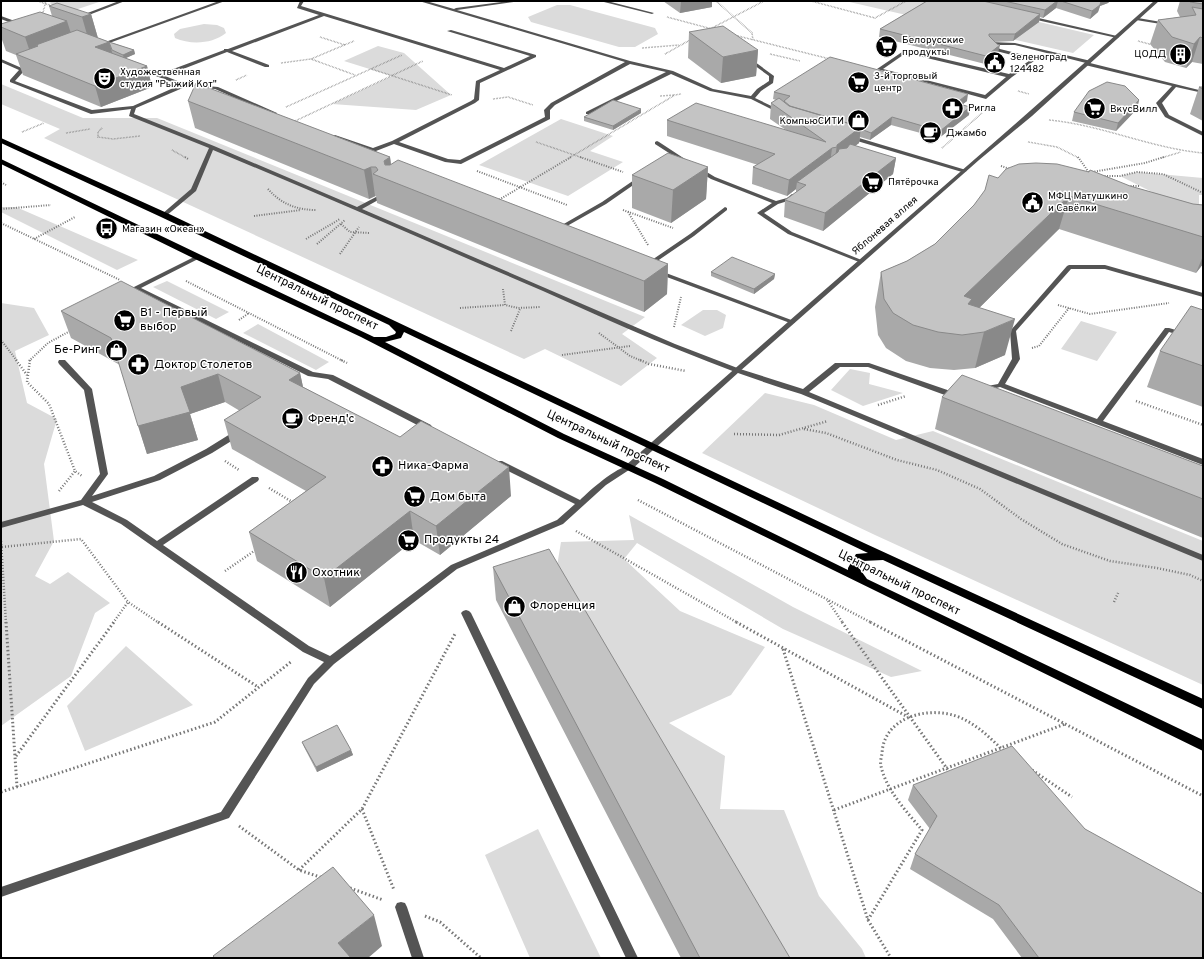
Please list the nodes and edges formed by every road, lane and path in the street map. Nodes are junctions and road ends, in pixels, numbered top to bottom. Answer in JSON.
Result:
{"nodes":[{"id":1,"x":38,"y":1,"type":"edge"},
{"id":2,"x":46,"y":1,"type":"edge"},
{"id":3,"x":123,"y":1,"type":"edge"},
{"id":4,"x":223,"y":1,"type":"edge"},
{"id":5,"x":302,"y":1,"type":"edge"},
{"id":6,"x":423,"y":1,"type":"edge"},
{"id":7,"x":519,"y":1,"type":"edge"},
{"id":8,"x":602,"y":1,"type":"edge"},
{"id":9,"x":716,"y":1,"type":"edge"},
{"id":10,"x":764,"y":1,"type":"edge"},
{"id":11,"x":811,"y":1,"type":"edge"},
{"id":12,"x":814,"y":1,"type":"edge"},
{"id":13,"x":906,"y":1,"type":"edge"},
{"id":14,"x":1157,"y":1,"type":"edge"},
{"id":15,"x":46,"y":4,"type":"junction"},
{"id":16,"x":451,"y":10,"type":"junction"},
{"id":17,"x":652,"y":14,"type":"joint"},
{"id":18,"x":322,"y":15,"type":"junction"},
{"id":19,"x":81,"y":16,"type":"junction"},
{"id":20,"x":1025,"y":16,"type":"edge"},
{"id":21,"x":1,"y":17,"type":"edge"},
{"id":22,"x":734,"y":17,"type":"junction"},
{"id":23,"x":1138,"y":18,"type":"junction"},
{"id":24,"x":73,"y":19,"type":"dead end"},
{"id":25,"x":1171,"y":25,"type":"edge"},
{"id":26,"x":710,"y":29,"type":"junction"},
{"id":27,"x":37,"y":31,"type":"joint"},
{"id":28,"x":377,"y":31,"type":"junction"},
{"id":29,"x":450,"y":31,"type":"dead end"},
{"id":30,"x":718,"y":31,"type":"edge"},
{"id":31,"x":704,"y":32,"type":"edge"},
{"id":32,"x":732,"y":34,"type":"edge"},
{"id":33,"x":320,"y":37,"type":"dead end"},
{"id":34,"x":1117,"y":37,"type":"junction"},
{"id":35,"x":692,"y":39,"type":"dead end"},
{"id":36,"x":753,"y":40,"type":"junction"},
{"id":37,"x":1138,"y":42,"type":"dead end"},
{"id":38,"x":345,"y":45,"type":"junction"},
{"id":39,"x":422,"y":45,"type":"junction"},
{"id":40,"x":96,"y":46,"type":"edge"},
{"id":41,"x":1157,"y":46,"type":"dead end"},
{"id":42,"x":226,"y":50,"type":"junction"},
{"id":43,"x":443,"y":52,"type":"junction"},
{"id":44,"x":743,"y":56,"type":"dead end"},
{"id":45,"x":310,"y":59,"type":"junction"},
{"id":46,"x":1,"y":60,"type":"edge"},
{"id":47,"x":835,"y":60,"type":"edge"},
{"id":48,"x":629,"y":62,"type":"junction"},
{"id":49,"x":1088,"y":63,"type":"junction"},
{"id":50,"x":132,"y":65,"type":"edge"},
{"id":51,"x":645,"y":65,"type":"junction"},
{"id":52,"x":267,"y":66,"type":"junction"},
{"id":53,"x":28,"y":67,"type":"edge"},
{"id":54,"x":371,"y":69,"type":"junction"},
{"id":55,"x":22,"y":70,"type":"junction"},
{"id":56,"x":506,"y":70,"type":"junction"},
{"id":57,"x":670,"y":72,"type":"junction"},
{"id":58,"x":356,"y":75,"type":"junction"},
{"id":59,"x":160,"y":76,"type":"junction"},
{"id":60,"x":393,"y":76,"type":"junction"},
{"id":61,"x":1010,"y":76,"type":"junction"},
{"id":62,"x":184,"y":85,"type":"junction"},
{"id":63,"x":1175,"y":85,"type":"junction"},
{"id":64,"x":216,"y":88,"type":"junction"},
{"id":65,"x":712,"y":90,"type":"junction"},
{"id":66,"x":1203,"y":91,"type":"edge"},
{"id":67,"x":752,"y":98,"type":"junction"},
{"id":68,"x":475,"y":101,"type":"junction"},
{"id":69,"x":553,"y":104,"type":"junction"},
{"id":70,"x":134,"y":107,"type":"junction"},
{"id":71,"x":273,"y":113,"type":"junction"},
{"id":72,"x":588,"y":113,"type":"edge"},
{"id":73,"x":784,"y":114,"type":"edge"},
{"id":74,"x":1030,"y":115,"type":"junction"},
{"id":75,"x":293,"y":122,"type":"joint"},
{"id":76,"x":66,"y":133,"type":"dead end"},
{"id":77,"x":1203,"y":134,"type":"edge"},
{"id":78,"x":330,"y":135,"type":"edge"},
{"id":79,"x":843,"y":135,"type":"edge"},
{"id":80,"x":144,"y":136,"type":"dead end"},
{"id":81,"x":515,"y":136,"type":"junction"},
{"id":82,"x":1,"y":140,"type":"edge"},
{"id":83,"x":394,"y":142,"type":"junction"},
{"id":84,"x":1028,"y":142,"type":"dead end"},
{"id":85,"x":657,"y":143,"type":"dead end"},
{"id":86,"x":212,"y":147,"type":"junction"},
{"id":87,"x":170,"y":149,"type":"dead end"},
{"id":88,"x":373,"y":150,"type":"junction"},
{"id":89,"x":1181,"y":151,"type":"junction"},
{"id":90,"x":1203,"y":153,"type":"edge"},
{"id":91,"x":575,"y":155,"type":"junction"},
{"id":92,"x":193,"y":160,"type":"dead end"},
{"id":93,"x":1,"y":161,"type":"edge"},
{"id":94,"x":461,"y":162,"type":"junction"},
{"id":95,"x":1001,"y":166,"type":"dead end"},
{"id":96,"x":385,"y":167,"type":"edge"},
{"id":97,"x":1011,"y":169,"type":"edge"},
{"id":98,"x":964,"y":171,"type":"junction"},
{"id":99,"x":1088,"y":172,"type":"junction"},
{"id":100,"x":1081,"y":173,"type":"edge"},
{"id":101,"x":1091,"y":176,"type":"edge"},
{"id":102,"x":1098,"y":176,"type":"edge"},
{"id":103,"x":640,"y":178,"type":"joint"},
{"id":104,"x":1125,"y":186,"type":"edge"},
{"id":105,"x":1139,"y":186,"type":"dead end"},
{"id":106,"x":520,"y":187,"type":"junction"},
{"id":107,"x":801,"y":190,"type":"edge"},
{"id":108,"x":1203,"y":193,"type":"edge"},
{"id":109,"x":378,"y":198,"type":"edge"},
{"id":110,"x":604,"y":202,"type":"junction"},
{"id":111,"x":493,"y":203,"type":"edge"},
{"id":112,"x":776,"y":203,"type":"junction"},
{"id":113,"x":346,"y":204,"type":"junction"},
{"id":114,"x":51,"y":205,"type":"dead end"},
{"id":115,"x":1,"y":209,"type":"edge"},
{"id":116,"x":357,"y":209,"type":"junction"},
{"id":117,"x":725,"y":209,"type":"dead end"},
{"id":118,"x":587,"y":212,"type":"junction"},
{"id":119,"x":628,"y":212,"type":"junction"},
{"id":120,"x":368,"y":214,"type":"junction"},
{"id":121,"x":164,"y":215,"type":"junction"},
{"id":122,"x":254,"y":216,"type":"dead end"},
{"id":123,"x":75,"y":217,"type":"dead end"},
{"id":124,"x":334,"y":222,"type":"dead end"},
{"id":125,"x":1,"y":223,"type":"edge"},
{"id":126,"x":341,"y":224,"type":"junction"},
{"id":127,"x":355,"y":233,"type":"junction"},
{"id":128,"x":374,"y":233,"type":"dead end"},
{"id":129,"x":561,"y":235,"type":"edge"},
{"id":130,"x":692,"y":235,"type":"junction"},
{"id":131,"x":34,"y":239,"type":"junction"},
{"id":132,"x":306,"y":239,"type":"dead end"},
{"id":133,"x":317,"y":244,"type":"dead end"},
{"id":134,"x":340,"y":254,"type":"dead end"},
{"id":135,"x":198,"y":257,"type":"junction"},
{"id":136,"x":657,"y":259,"type":"junction"},
{"id":137,"x":861,"y":261,"type":"junction"},
{"id":138,"x":638,"y":264,"type":"edge"},
{"id":139,"x":646,"y":267,"type":"junction"},
{"id":140,"x":168,"y":272,"type":"junction"},
{"id":141,"x":684,"y":282,"type":"junction"},
{"id":142,"x":498,"y":285,"type":"dead end"},
{"id":143,"x":136,"y":288,"type":"junction"},
{"id":144,"x":128,"y":291,"type":"edge"},
{"id":145,"x":1203,"y":295,"type":"edge"},
{"id":146,"x":1041,"y":300,"type":"junction"},
{"id":147,"x":1171,"y":303,"type":"dead end"},
{"id":148,"x":505,"y":304,"type":"junction"},
{"id":149,"x":546,"y":307,"type":"dead end"},
{"id":150,"x":460,"y":308,"type":"dead end"},
{"id":151,"x":1069,"y":308,"type":"junction"},
{"id":152,"x":520,"y":309,"type":"junction"},
{"id":153,"x":388,"y":322,"type":"junction"},
{"id":154,"x":792,"y":322,"type":"junction"},
{"id":155,"x":595,"y":330,"type":"dead end"},
{"id":156,"x":70,"y":331,"type":"edge"},
{"id":157,"x":511,"y":331,"type":"dead end"},
{"id":158,"x":364,"y":335,"type":"junction"},
{"id":159,"x":1,"y":340,"type":"edge"},
{"id":160,"x":1203,"y":340,"type":"edge"},
{"id":161,"x":670,"y":344,"type":"junction"},
{"id":162,"x":632,"y":346,"type":"dead end"},
{"id":163,"x":618,"y":348,"type":"junction"},
{"id":164,"x":1015,"y":351,"type":"junction"},
{"id":165,"x":562,"y":354,"type":"dead end"},
{"id":166,"x":62,"y":362,"type":"dead end"},
{"id":167,"x":347,"y":363,"type":"dead end"},
{"id":168,"x":736,"y":370,"type":"junction"},
{"id":169,"x":686,"y":371,"type":"dead end"},
{"id":170,"x":27,"y":375,"type":"junction"},
{"id":171,"x":1001,"y":386,"type":"junction"},
{"id":172,"x":978,"y":391,"type":"edge"},
{"id":173,"x":804,"y":392,"type":"junction"},
{"id":174,"x":1118,"y":394,"type":"junction"},
{"id":175,"x":963,"y":395,"type":"edge"},
{"id":176,"x":1098,"y":422,"type":"junction"},
{"id":177,"x":1203,"y":425,"type":"edge"},
{"id":178,"x":804,"y":428,"type":"dead end"},
{"id":179,"x":245,"y":429,"type":"edge"},
{"id":180,"x":437,"y":432,"type":"edge"},
{"id":181,"x":653,"y":445,"type":"junction"},
{"id":182,"x":209,"y":452,"type":"junction"},
{"id":183,"x":492,"y":460,"type":"edge"},
{"id":184,"x":1203,"y":462,"type":"edge"},
{"id":185,"x":628,"y":468,"type":"junction"},
{"id":186,"x":255,"y":479,"type":"junction"},
{"id":187,"x":96,"y":485,"type":"junction"},
{"id":188,"x":638,"y":500,"type":"dead end"},
{"id":189,"x":84,"y":502,"type":"junction"},
{"id":190,"x":580,"y":503,"type":"junction"},
{"id":191,"x":295,"y":504,"type":"edge"},
{"id":192,"x":560,"y":522,"type":"junction"},
{"id":193,"x":1,"y":525,"type":"edge"},
{"id":194,"x":1,"y":540,"type":"edge"},
{"id":195,"x":157,"y":546,"type":"junction"},
{"id":196,"x":2,"y":547,"type":"edge"},
{"id":197,"x":259,"y":547,"type":"edge"},
{"id":198,"x":886,"y":558,"type":"junction"},
{"id":199,"x":1203,"y":558,"type":"edge"},
{"id":200,"x":1203,"y":581,"type":"edge"},
{"id":201,"x":209,"y":582,"type":"junction"},
{"id":202,"x":866,"y":582,"type":"junction"},
{"id":203,"x":1119,"y":591,"type":"dead end"},
{"id":204,"x":827,"y":599,"type":"junction"},
{"id":205,"x":128,"y":602,"type":"junction"},
{"id":206,"x":1114,"y":602,"type":"dead end"},
{"id":207,"x":466,"y":613,"type":"joint"},
{"id":208,"x":783,"y":648,"type":"junction"},
{"id":209,"x":306,"y":649,"type":"junction"},
{"id":210,"x":331,"y":661,"type":"junction"},
{"id":211,"x":258,"y":687,"type":"junction"},
{"id":212,"x":1203,"y":704,"type":"edge"},
{"id":213,"x":909,"y":717,"type":"junction"},
{"id":214,"x":1065,"y":724,"type":"junction"},
{"id":215,"x":1203,"y":746,"type":"edge"},
{"id":216,"x":1000,"y":748,"type":"junction"},
{"id":217,"x":1006,"y":752,"type":"edge"},
{"id":218,"x":16,"y":756,"type":"junction"},
{"id":219,"x":1030,"y":768,"type":"edge"},
{"id":220,"x":948,"y":769,"type":"junction"},
{"id":221,"x":953,"y":775,"type":"edge"},
{"id":222,"x":17,"y":787,"type":"junction"},
{"id":223,"x":891,"y":790,"type":"junction"},
{"id":224,"x":1,"y":792,"type":"edge"},
{"id":225,"x":1203,"y":796,"type":"edge"},
{"id":226,"x":1072,"y":797,"type":"dead end"},
{"id":227,"x":834,"y":810,"type":"junction"},
{"id":228,"x":224,"y":815,"type":"junction"},
{"id":229,"x":299,"y":870,"type":"junction"},
{"id":230,"x":328,"y":880,"type":"edge"},
{"id":231,"x":343,"y":886,"type":"edge"},
{"id":232,"x":1,"y":892,"type":"edge"},
{"id":233,"x":401,"y":907,"type":"joint"},
{"id":234,"x":868,"y":920,"type":"junction"},
{"id":235,"x":418,"y":958,"type":"edge"},
{"id":236,"x":632,"y":958,"type":"edge"},
{"id":237,"x":891,"y":958,"type":"edge"}],
"edges":[{"from":1,"to":15,"type":"path"},
{"from":2,"to":15,"type":"path"},
{"from":3,"to":19,"type":"street"},
{"from":4,"to":40,"type":"street"},
{"from":5,"to":18,"type":"street"},
{"from":6,"to":16,"type":"street"},
{"from":7,"to":16,"type":"street"},
{"from":8,"to":17,"type":"street"},
{"from":9,"to":22,"type":"path"},
{"from":10,"to":22,"type":"path"},
{"from":11,"to":12,"type":"path"},
{"from":12,"to":13,"type":"path"},
{"from":14,"to":23,"type":"street","name":"Яблоневая аллея"},
{"from":15,"to":19,"type":"path"},
{"from":15,"to":27,"type":"path"},
{"from":16,"to":48,"type":"street"},
{"from":17,"to":26,"type":"path"},
{"from":18,"to":28,"type":"street"},
{"from":18,"to":42,"type":"street"},
{"from":19,"to":24,"type":"street"},
{"from":20,"to":34,"type":"street"},
{"from":21,"to":27,"type":"street"},
{"from":22,"to":26,"type":"path"},
{"from":22,"to":36,"type":"path"},
{"from":23,"to":25,"type":"street"},
{"from":23,"to":34,"type":"street","name":"Яблоневая аллея"},
{"from":26,"to":30,"type":"path"},
{"from":26,"to":31,"type":"path"},
{"from":28,"to":38,"type":"path"},
{"from":28,"to":39,"type":"street"},
{"from":29,"to":56,"type":"street"},
{"from":32,"to":36,"type":"path"},
{"from":33,"to":38,"type":"path"},
{"from":34,"to":49,"type":"street","name":"Яблоневая аллея"},
{"from":35,"to":51,"type":"path"},
{"from":36,"to":47,"type":"path"},
{"from":37,"to":41,"type":"path"},
{"from":38,"to":45,"type":"path"},
{"from":39,"to":43,"type":"street"},
{"from":39,"to":54,"type":"path"},
{"from":42,"to":52,"type":"street"},
{"from":42,"to":59,"type":"street"},
{"from":43,"to":56,"type":"street"},
{"from":43,"to":60,"type":"path"},
{"from":44,"to":67,"type":"street"},
{"from":45,"to":52,"type":"path"},
{"from":45,"to":58,"type":"path"},
{"from":46,"to":55,"type":"street"},
{"from":48,"to":51,"type":"street"},
{"from":48,"to":69,"type":"street"},
{"from":49,"to":61,"type":"street"},
{"from":49,"to":63,"type":"street"},
{"from":49,"to":74,"type":"street","name":"Яблоневая аллея"},
{"from":50,"to":59,"type":"street"},
{"from":51,"to":57,"type":"street"},
{"from":52,"to":64,"type":"path"},
{"from":53,"to":55,"type":"street"},
{"from":54,"to":58,"type":"path"},
{"from":54,"to":60,"type":"path"},
{"from":55,"to":70,"type":"street"},
{"from":56,"to":68,"type":"street"},
{"from":57,"to":65,"type":"street"},
{"from":57,"to":72,"type":"street"},
{"from":58,"to":71,"type":"path"},
{"from":59,"to":62,"type":"street"},
{"from":60,"to":68,"type":"path"},
{"from":60,"to":75,"type":"path"},
{"from":61,"to":61,"type":"street"},
{"from":62,"to":64,"type":"street"},
{"from":62,"to":70,"type":"street"},
{"from":63,"to":66,"type":"street"},
{"from":63,"to":77,"type":"street"},
{"from":64,"to":71,"type":"street"},
{"from":65,"to":67,"type":"street"},
{"from":65,"to":91,"type":"path"},
{"from":67,"to":73,"type":"street"},
{"from":68,"to":69,"type":"path"},
{"from":68,"to":83,"type":"street"},
{"from":69,"to":81,"type":"street"},
{"from":70,"to":86,"type":"street"},
{"from":71,"to":75,"type":"street"},
{"from":74,"to":89,"type":"path"},
{"from":74,"to":98,"type":"street","name":"Яблоневая аллея"},
{"from":76,"to":80,"type":"path"},
{"from":78,"to":88,"type":"street"},
{"from":79,"to":98,"type":"street"},
{"from":81,"to":91,"type":"path"},
{"from":81,"to":94,"type":"street"},
{"from":82,"to":121,"type":"main road","name":"Центральный проспект"},
{"from":83,"to":88,"type":"street"},
{"from":83,"to":94,"type":"street"},
{"from":84,"to":99,"type":"path"},
{"from":85,"to":112,"type":"street"},
{"from":86,"to":113,"type":"street"},
{"from":86,"to":121,"type":"street"},
{"from":87,"to":92,"type":"path"},
{"from":88,"to":96,"type":"street"},
{"from":89,"to":90,"type":"path"},
{"from":89,"to":99,"type":"path"},
{"from":91,"to":103,"type":"path"},
{"from":91,"to":106,"type":"path"},
{"from":93,"to":135,"type":"main road","name":"Центральный проспект"},
{"from":94,"to":106,"type":"path"},
{"from":95,"to":97,"type":"path"},
{"from":98,"to":137,"type":"street","name":"Яблоневая аллея"},
{"from":99,"to":100,"type":"path"},
{"from":99,"to":101,"type":"path"},
{"from":102,"to":108,"type":"path"},
{"from":103,"to":110,"type":"street"},
{"from":104,"to":105,"type":"path"},
{"from":106,"to":111,"type":"path"},
{"from":106,"to":118,"type":"path"},
{"from":107,"to":112,"type":"street"},
{"from":109,"to":116,"type":"street"},
{"from":110,"to":118,"type":"street"},
{"from":110,"to":119,"type":"path"},
{"from":112,"to":137,"type":"street"},
{"from":113,"to":116,"type":"street"},
{"from":113,"to":122,"type":"path"},
{"from":114,"to":115,"type":"path"},
{"from":116,"to":120,"type":"street"},
{"from":116,"to":126,"type":"path"},
{"from":117,"to":130,"type":"street"},
{"from":118,"to":129,"type":"street"},
{"from":119,"to":130,"type":"path"},
{"from":119,"to":136,"type":"path"},
{"from":120,"to":127,"type":"path"},
{"from":120,"to":161,"type":"street"},
{"from":121,"to":153,"type":"main road","name":"Центральный проспект"},
{"from":123,"to":131,"type":"path"},
{"from":124,"to":132,"type":"path"},
{"from":125,"to":131,"type":"path"},
{"from":126,"to":127,"type":"path"},
{"from":126,"to":133,"type":"path"},
{"from":127,"to":128,"type":"path"},
{"from":127,"to":134,"type":"path"},
{"from":130,"to":136,"type":"street"},
{"from":131,"to":143,"type":"path"},
{"from":135,"to":140,"type":"street"},
{"from":135,"to":158,"type":"main road","name":"Центральный проспект"},
{"from":136,"to":139,"type":"street"},
{"from":137,"to":154,"type":"street","name":"Яблоневая аллея"},
{"from":138,"to":139,"type":"street"},
{"from":139,"to":141,"type":"street"},
{"from":140,"to":143,"type":"street"},
{"from":140,"to":167,"type":"path"},
{"from":141,"to":154,"type":"street"},
{"from":141,"to":161,"type":"path"},
{"from":142,"to":148,"type":"path"},
{"from":143,"to":144,"type":"street"},
{"from":143,"to":180,"type":"street"},
{"from":145,"to":146,"type":"street"},
{"from":146,"to":151,"type":"path"},
{"from":146,"to":164,"type":"street"},
{"from":147,"to":151,"type":"path"},
{"from":148,"to":150,"type":"path"},
{"from":148,"to":152,"type":"path"},
{"from":149,"to":152,"type":"path"},
{"from":151,"to":164,"type":"path"},
{"from":152,"to":157,"type":"path"},
{"from":153,"to":158,"type":"main road"},
{"from":153,"to":181,"type":"main road","name":"Центральный проспект"},
{"from":154,"to":168,"type":"street","name":"Яблоневая аллея"},
{"from":155,"to":163,"type":"path"},
{"from":156,"to":170,"type":"path"},
{"from":158,"to":185,"type":"main road","name":"Центральный проспект"},
{"from":159,"to":170,"type":"path"},
{"from":160,"to":174,"type":"street"},
{"from":161,"to":168,"type":"street"},
{"from":162,"to":163,"type":"path"},
{"from":163,"to":165,"type":"path"},
{"from":163,"to":169,"type":"path"},
{"from":164,"to":171,"type":"street"},
{"from":166,"to":187,"type":"street"},
{"from":168,"to":173,"type":"street"},
{"from":168,"to":181,"type":"street","name":"Яблоневая аллея"},
{"from":170,"to":187,"type":"path"},
{"from":171,"to":172,"type":"street"},
{"from":171,"to":176,"type":"street"},
{"from":173,"to":175,"type":"street"},
{"from":173,"to":199,"type":"street"},
{"from":174,"to":176,"type":"street"},
{"from":174,"to":177,"type":"path"},
{"from":176,"to":184,"type":"street"},
{"from":178,"to":200,"type":"path"},
{"from":179,"to":182,"type":"street"},
{"from":181,"to":185,"type":"street","name":"Яблоневая аллея"},
{"from":181,"to":198,"type":"main road","name":"Центральный проспект"},
{"from":182,"to":186,"type":"path"},
{"from":182,"to":189,"type":"street"},
{"from":183,"to":190,"type":"street"},
{"from":185,"to":190,"type":"street","name":"Яблоневая аллея"},
{"from":185,"to":202,"type":"main road","name":"Центральный проспект"},
{"from":186,"to":191,"type":"path"},
{"from":186,"to":195,"type":"street"},
{"from":187,"to":189,"type":"street"},
{"from":188,"to":204,"type":"path"},
{"from":189,"to":193,"type":"street"},
{"from":189,"to":195,"type":"street"},
{"from":190,"to":192,"type":"street","name":"Яблоневая аллея"},
{"from":192,"to":208,"type":"path"},
{"from":192,"to":210,"type":"street"},
{"from":194,"to":196,"type":"path"},
{"from":195,"to":201,"type":"street"},
{"from":196,"to":205,"type":"path"},
{"from":196,"to":218,"type":"path"},
{"from":197,"to":201,"type":"path"},
{"from":198,"to":202,"type":"main road"},
{"from":198,"to":212,"type":"main road","name":"Центральный проспект"},
{"from":201,"to":209,"type":"street"},
{"from":202,"to":215,"type":"main road","name":"Центральный проспект"},
{"from":203,"to":206,"type":"path"},
{"from":204,"to":213,"type":"path"},
{"from":204,"to":214,"type":"path"},
{"from":205,"to":211,"type":"path"},
{"from":205,"to":218,"type":"path"},
{"from":207,"to":229,"type":"path"},
{"from":207,"to":236,"type":"street"},
{"from":208,"to":213,"type":"path"},
{"from":208,"to":227,"type":"path"},
{"from":209,"to":210,"type":"street"},
{"from":209,"to":211,"type":"path"},
{"from":210,"to":228,"type":"street"},
{"from":211,"to":222,"type":"path"},
{"from":213,"to":216,"type":"path"},
{"from":213,"to":220,"type":"path"},
{"from":213,"to":223,"type":"path"},
{"from":214,"to":216,"type":"path"},
{"from":214,"to":225,"type":"path"},
{"from":216,"to":217,"type":"path"},
{"from":216,"to":220,"type":"path"},
{"from":218,"to":222,"type":"path"},
{"from":219,"to":226,"type":"path"},
{"from":220,"to":221,"type":"path"},
{"from":220,"to":223,"type":"path"},
{"from":222,"to":224,"type":"path"},
{"from":223,"to":227,"type":"path"},
{"from":223,"to":234,"type":"path"},
{"from":227,"to":234,"type":"path"},
{"from":228,"to":229,"type":"path"},
{"from":228,"to":232,"type":"street"},
{"from":229,"to":230,"type":"path"},
{"from":231,"to":233,"type":"path"},
{"from":233,"to":235,"type":"street"},
{"from":234,"to":237,"type":"path"}]}
